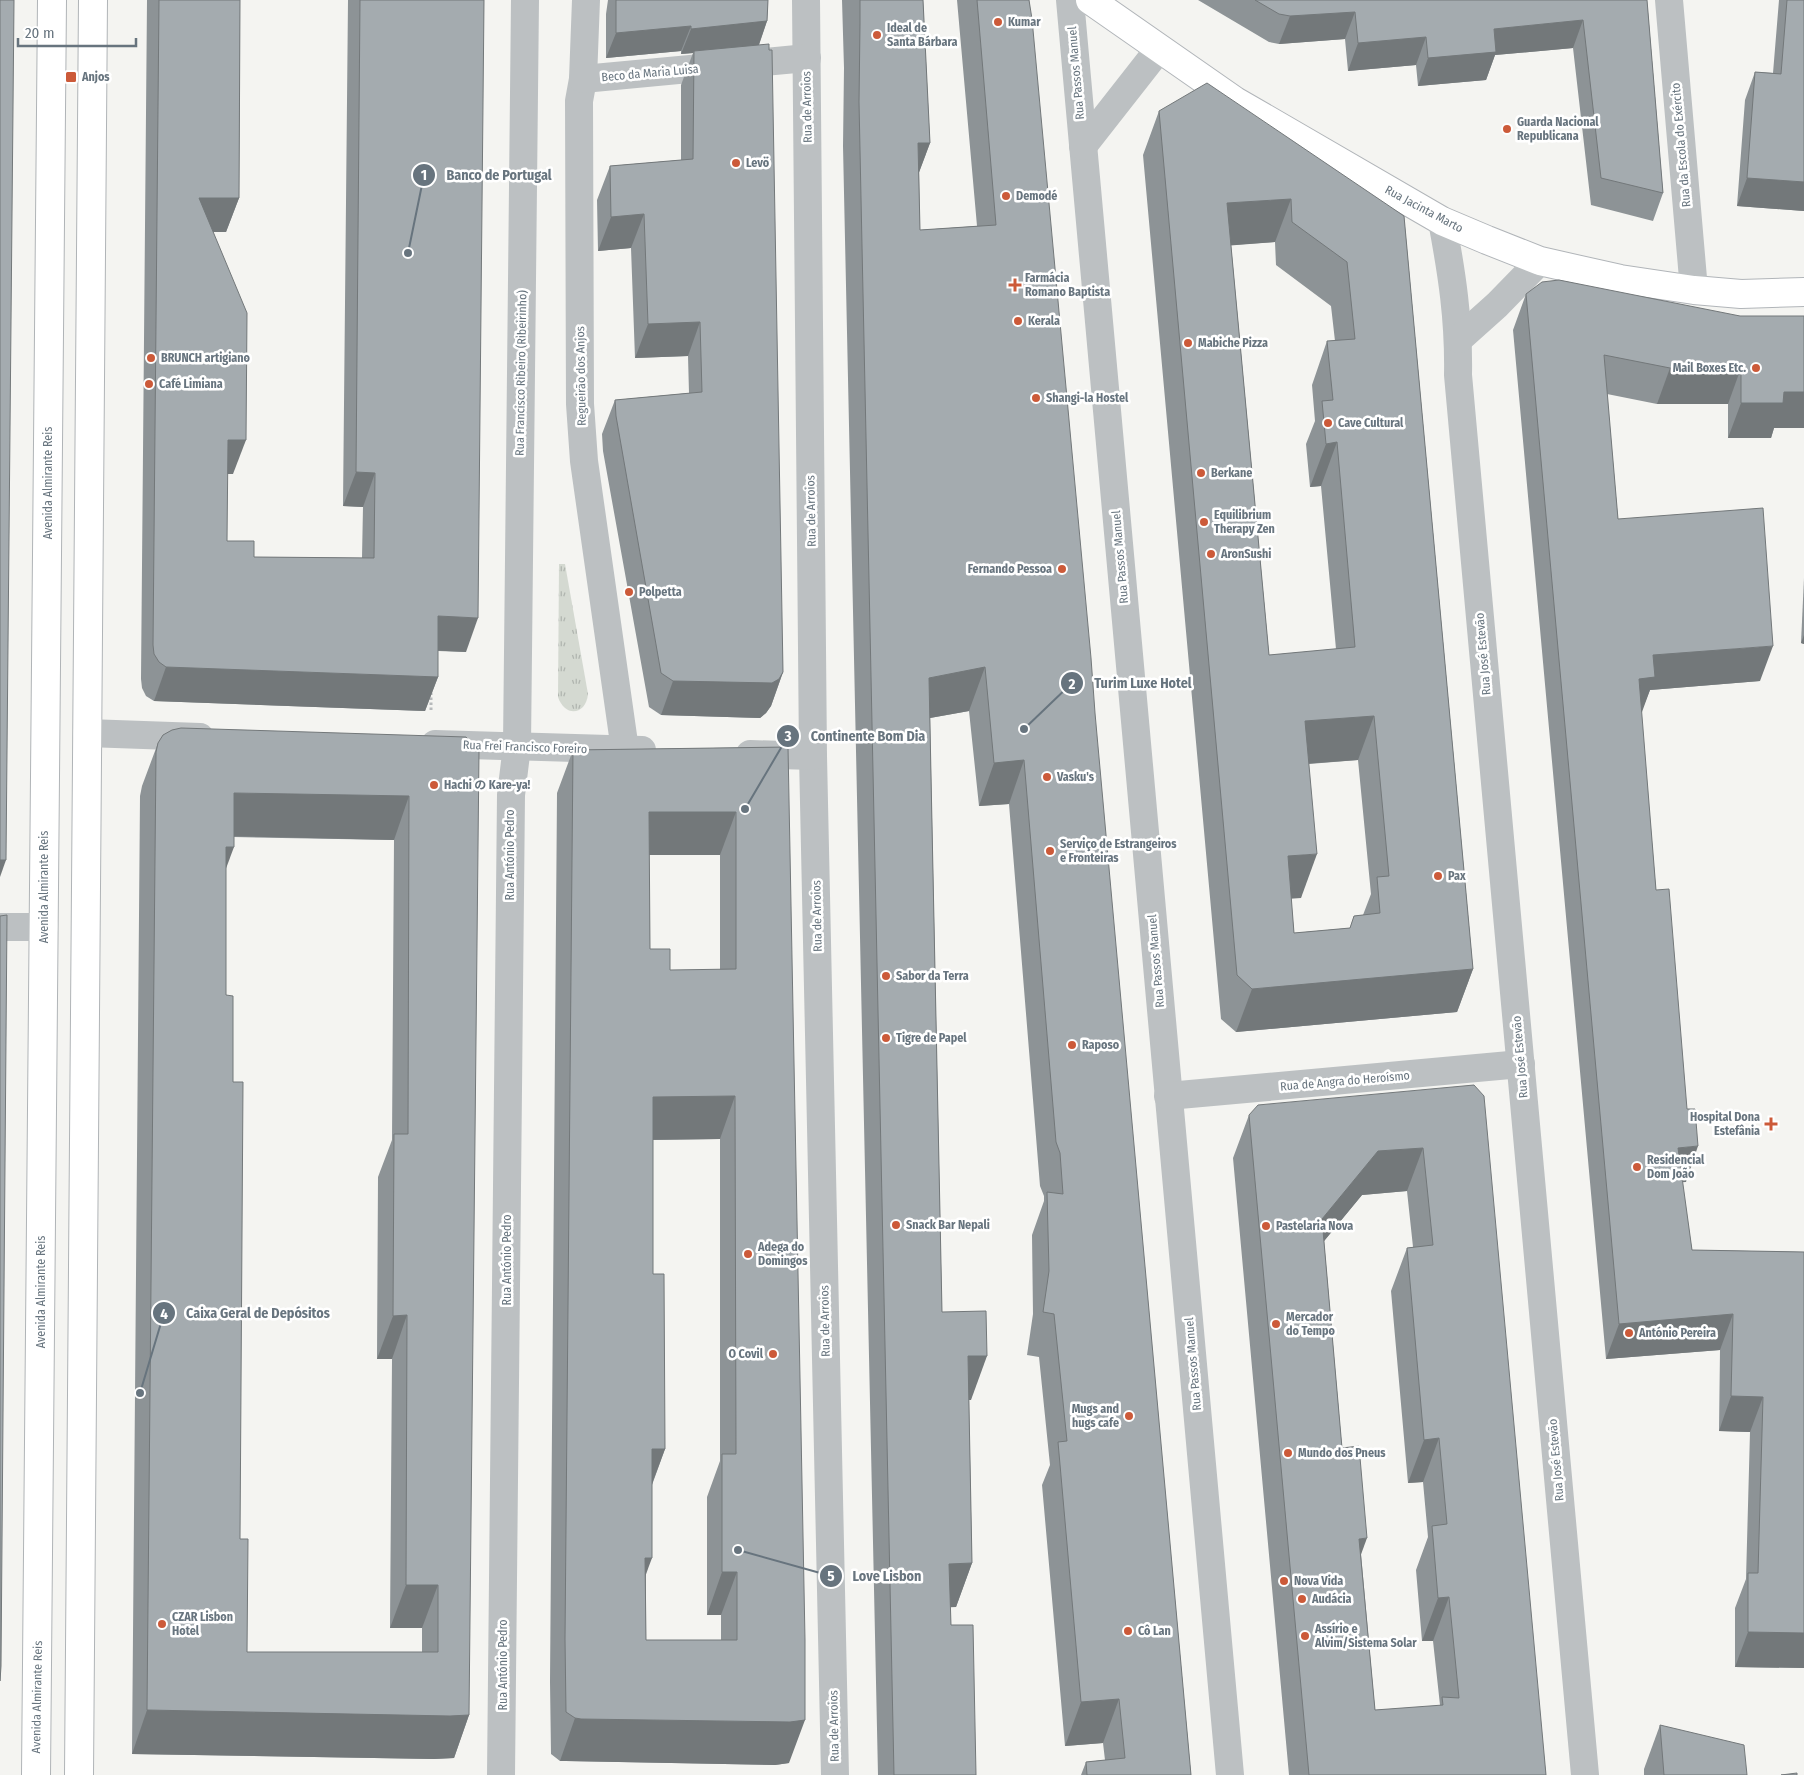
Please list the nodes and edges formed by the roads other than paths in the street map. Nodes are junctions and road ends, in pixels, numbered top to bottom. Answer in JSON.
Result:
{"nodes":[{"id":1,"x":52,"y":0,"type":"edge"},
{"id":2,"x":93,"y":0,"type":"edge"},
{"id":3,"x":525,"y":0,"type":"edge"},
{"id":4,"x":586,"y":0,"type":"edge"},
{"id":5,"x":806,"y":0,"type":"edge"},
{"id":6,"x":1070,"y":0,"type":"edge"},
{"id":7,"x":1090,"y":0,"type":"edge"},
{"id":8,"x":1669,"y":0,"type":"edge"},
{"id":9,"x":1159,"y":49,"type":"junction"},
{"id":10,"x":807,"y":58,"type":"junction"},
{"id":11,"x":583,"y":79,"type":"junction"},
{"id":12,"x":1083,"y":146,"type":"junction"},
{"id":13,"x":1442,"y":221,"type":"junction"},
{"id":14,"x":1540,"y":261,"type":"junction"},
{"id":15,"x":1694,"y":290,"type":"junction"},
{"id":16,"x":1804,"y":292,"type":"edge"},
{"id":17,"x":1458,"y":339,"type":"junction"},
{"id":18,"x":45,"y":732,"type":"junction"},
{"id":19,"x":87,"y":733,"type":"junction"},
{"id":20,"x":222,"y":738,"type":"edge"},
{"id":21,"x":408,"y":743,"type":"edge"},
{"id":22,"x":518,"y":746,"type":"junction"},
{"id":23,"x":625,"y":750,"type":"junction"},
{"id":24,"x":664,"y":751,"type":"edge"},
{"id":25,"x":724,"y":753,"type":"edge"},
{"id":26,"x":814,"y":756,"type":"junction"},
{"id":27,"x":0,"y":927,"type":"edge"},
{"id":28,"x":44,"y":927,"type":"junction"},
{"id":29,"x":1520,"y":1064,"type":"junction"},
{"id":30,"x":1168,"y":1096,"type":"junction"},
{"id":31,"x":36,"y":1775,"type":"edge"},
{"id":32,"x":79,"y":1775,"type":"edge"},
{"id":33,"x":501,"y":1775,"type":"edge"},
{"id":34,"x":834,"y":1775,"type":"edge"},
{"id":35,"x":1230,"y":1775,"type":"edge"},
{"id":36,"x":1585,"y":1775,"type":"edge"}],
"edges":[{"from":1,"to":18,"type":"main road","name":"Avenida Almirante Reis"},
{"from":2,"to":19,"type":"main road"},
{"from":3,"to":22,"type":"street","name":"Rua Francisco Ribeiro (Ribeirinho)"},
{"from":4,"to":11,"type":"street","name":"Regueirão dos Anjos"},
{"from":5,"to":10,"type":"street","name":"Rua de Arroios"},
{"from":6,"to":12,"type":"street","name":"Rua Passos Manuel"},
{"from":7,"to":9,"type":"main road","name":"Rua Jacinta Marto"},
{"from":8,"to":15,"type":"street","name":"Rua da Escola do Exército"},
{"from":9,"to":12,"type":"street","name":"Rua Passos Manuel"},
{"from":9,"to":13,"type":"main road","name":"Rua Jacinta Marto"},
{"from":10,"to":11,"type":"street","name":"Beco da Maria Luisa"},
{"from":10,"to":26,"type":"street","name":"Rua de Arroios"},
{"from":11,"to":23,"type":"street","name":"Regueirão dos Anjos"},
{"from":12,"to":30,"type":"street","name":"Rua Passos Manuel"},
{"from":13,"to":14,"type":"main road","name":"Rua Jacinta Marto"},
{"from":13,"to":17,"type":"street","name":"Rua José Estevão"},
{"from":14,"to":15,"type":"main road","name":"Rua Jacinta Marto"},
{"from":14,"to":17,"type":"street"},
{"from":15,"to":16,"type":"main road","name":"Rua Jacinta Marto"},
{"from":17,"to":29,"type":"street","name":"Rua José Estevão"},
{"from":18,"to":19,"type":"main road"},
{"from":18,"to":28,"type":"main road","name":"Avenida Almirante Reis"},
{"from":19,"to":20,"type":"street"},
{"from":19,"to":32,"type":"main road"},
{"from":21,"to":22,"type":"street","name":"Rua Frei Francisco Foreiro"},
{"from":22,"to":23,"type":"street","name":"Rua Frei Francisco Foreiro"},
{"from":22,"to":33,"type":"street","name":"Rua António Pedro"},
{"from":23,"to":24,"type":"street","name":"Rua Frei Francisco Foreiro"},
{"from":25,"to":26,"type":"street"},
{"from":26,"to":34,"type":"street","name":"Rua de Arroios"},
{"from":27,"to":28,"type":"street"},
{"from":28,"to":31,"type":"main road","name":"Avenida Almirante Reis"},
{"from":29,"to":30,"type":"street","name":"Rua de Angra do Heroísmo"},
{"from":29,"to":36,"type":"street","name":"Rua José Estevão"},
{"from":30,"to":35,"type":"street","name":"Rua Passos Manuel"}]}
